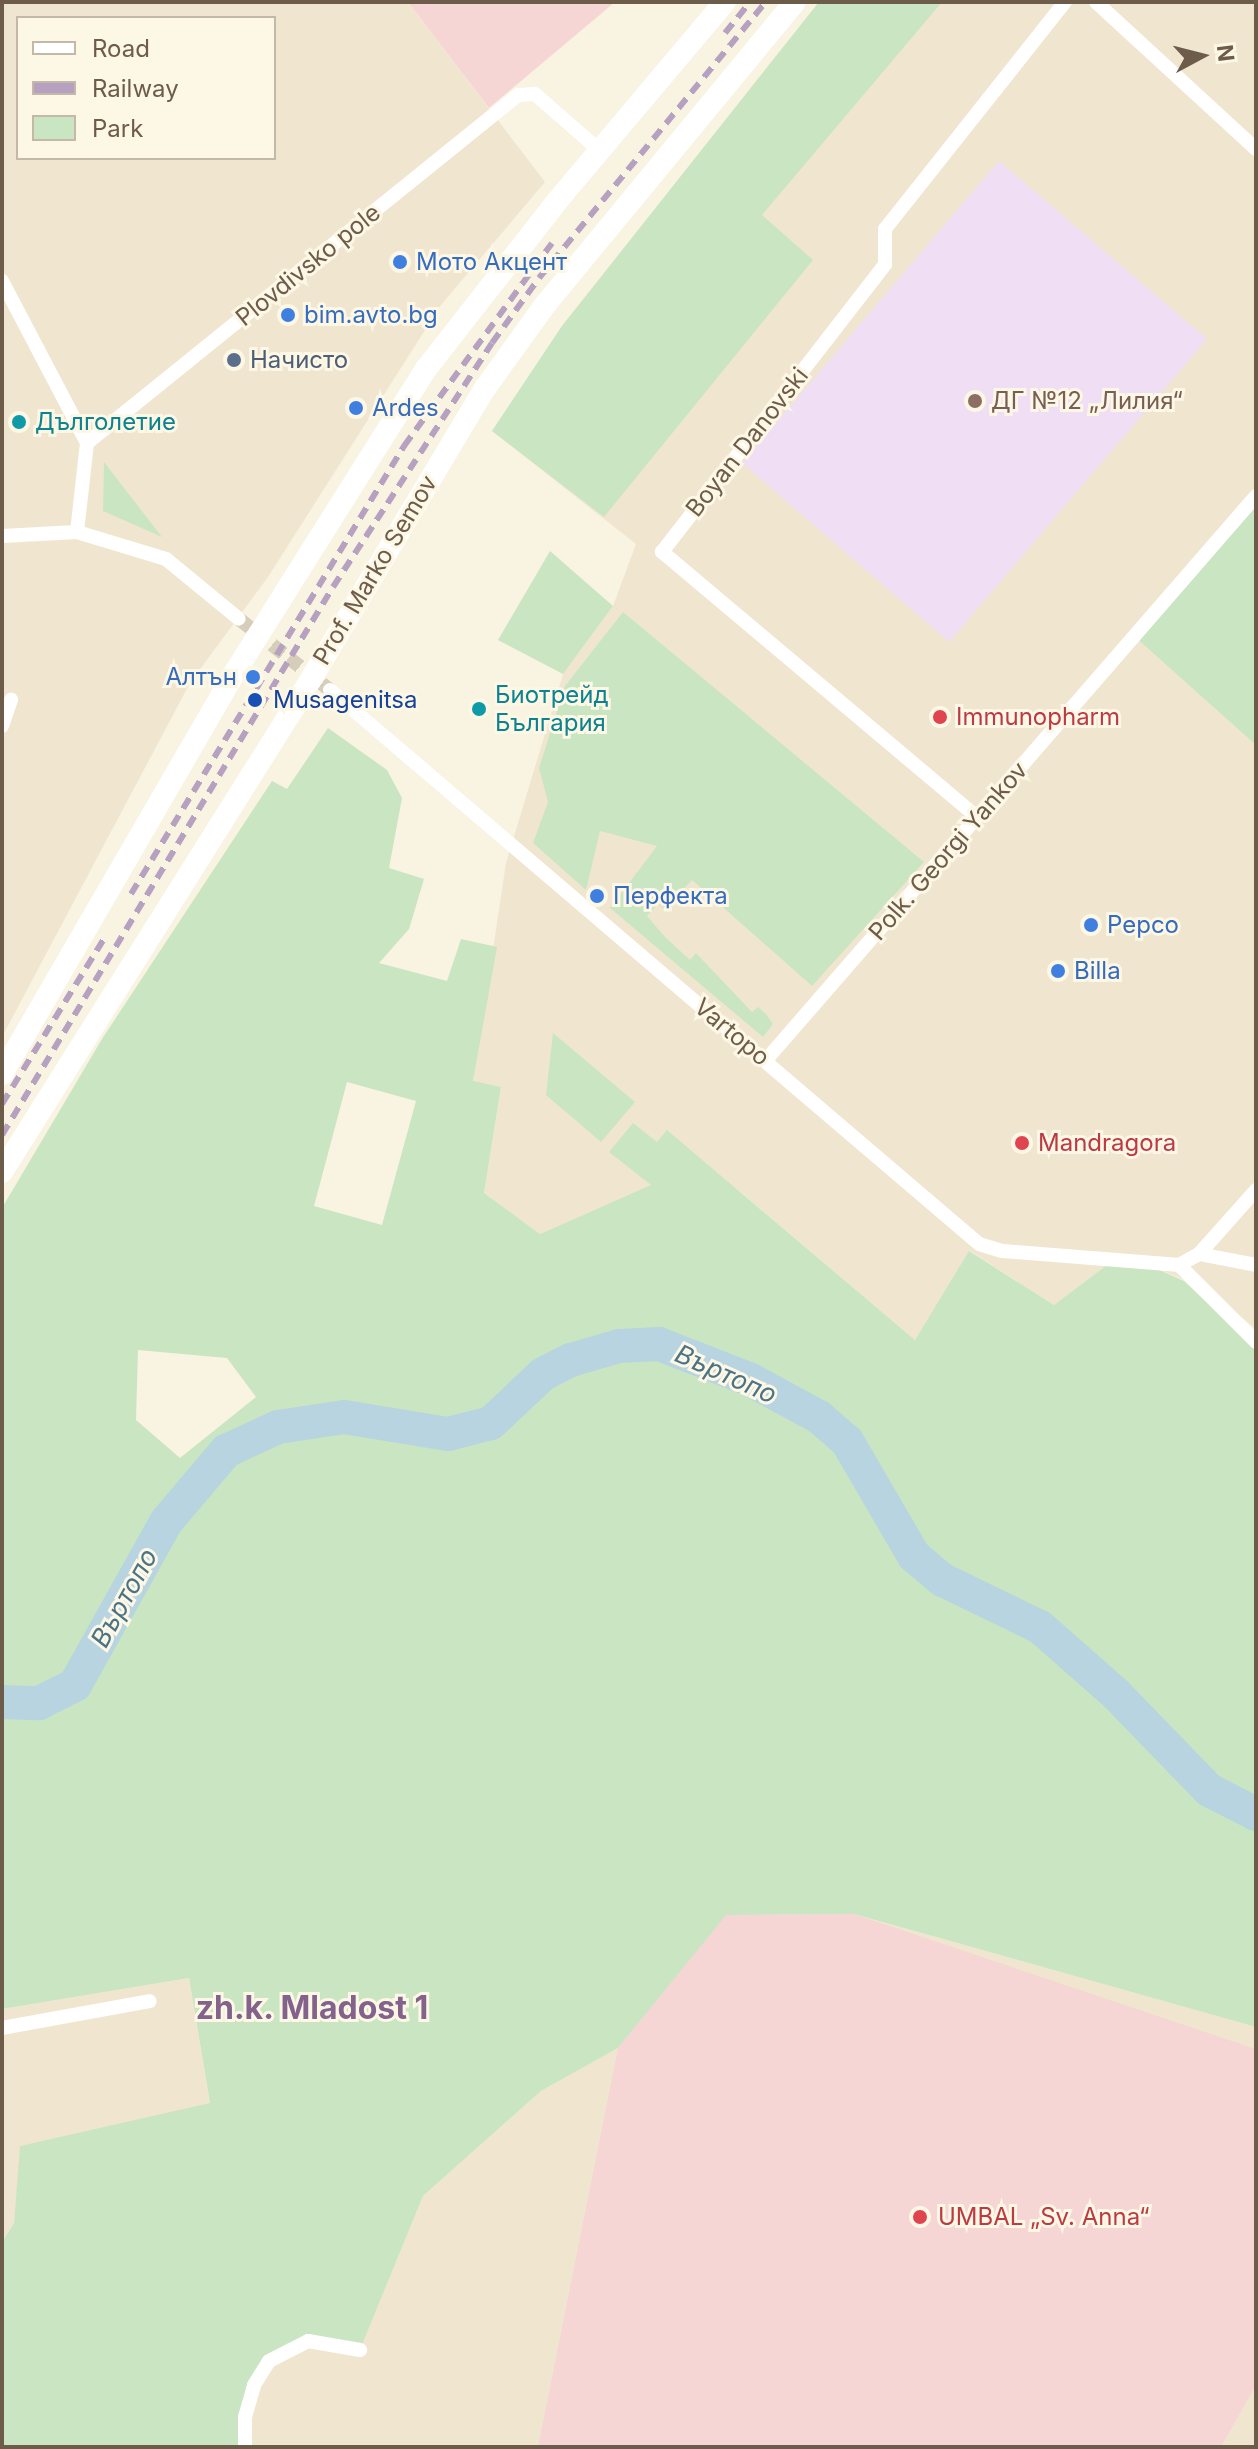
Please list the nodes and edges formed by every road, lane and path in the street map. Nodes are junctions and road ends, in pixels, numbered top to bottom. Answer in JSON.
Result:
{"nodes":[{"id":1,"x":725,"y":2,"type":"edge"},
{"id":2,"x":795,"y":2,"type":"edge"},
{"id":3,"x":1065,"y":2,"type":"edge"},
{"id":4,"x":1096,"y":2,"type":"edge"},
{"id":5,"x":1256,"y":149,"type":"edge"},
{"id":6,"x":599,"y":150,"type":"junction"},
{"id":7,"x":2,"y":281,"type":"edge"},
{"id":8,"x":87,"y":443,"type":"junction"},
{"id":9,"x":1256,"y":496,"type":"edge"},
{"id":10,"x":77,"y":532,"type":"junction"},
{"id":11,"x":2,"y":536,"type":"edge"},
{"id":12,"x":239,"y":619,"type":"tunnel mouth"},
{"id":13,"x":330,"y":690,"type":"tunnel mouth"},
{"id":14,"x":11,"y":700,"type":"dead end"},
{"id":15,"x":2,"y":725,"type":"edge"},
{"id":16,"x":977,"y":817,"type":"junction"},
{"id":17,"x":766,"y":1060,"type":"junction"},
{"id":18,"x":2,"y":1074,"type":"edge"},
{"id":19,"x":2,"y":1172,"type":"edge"},
{"id":20,"x":1256,"y":1190,"type":"edge"},
{"id":21,"x":1199,"y":1254,"type":"junction"},
{"id":22,"x":1179,"y":1265,"type":"junction"},
{"id":23,"x":1256,"y":1265,"type":"edge"},
{"id":24,"x":1256,"y":1342,"type":"edge"},
{"id":25,"x":150,"y":2001,"type":"dead end"},
{"id":26,"x":2,"y":2028,"type":"edge"},
{"id":27,"x":360,"y":2350,"type":"dead end"},
{"id":28,"x":245,"y":2447,"type":"edge"}],
"edges":[{"from":1,"to":6,"type":"main road"},
{"from":2,"to":19,"type":"main road","name":"Prof. Marko Semov"},
{"from":3,"to":16,"type":"street","name":"Boyan Danovski"},
{"from":4,"to":5,"type":"street"},
{"from":6,"to":8,"type":"street","name":"Plovdivsko pole"},
{"from":6,"to":18,"type":"main road"},
{"from":7,"to":8,"type":"street"},
{"from":8,"to":10,"type":"street"},
{"from":9,"to":16,"type":"street","name":"Polk. Georgi Yankov"},
{"from":10,"to":11,"type":"street"},
{"from":10,"to":12,"type":"street"},
{"from":13,"to":17,"type":"street","name":"Vartopo"},
{"from":14,"to":15,"type":"street"},
{"from":16,"to":17,"type":"street","name":"Polk. Georgi Yankov"},
{"from":17,"to":22,"type":"street","name":"Vartopo"},
{"from":20,"to":21,"type":"street"},
{"from":21,"to":22,"type":"street"},
{"from":21,"to":23,"type":"street"},
{"from":22,"to":24,"type":"street"},
{"from":25,"to":26,"type":"street"},
{"from":27,"to":28,"type":"street"}]}
